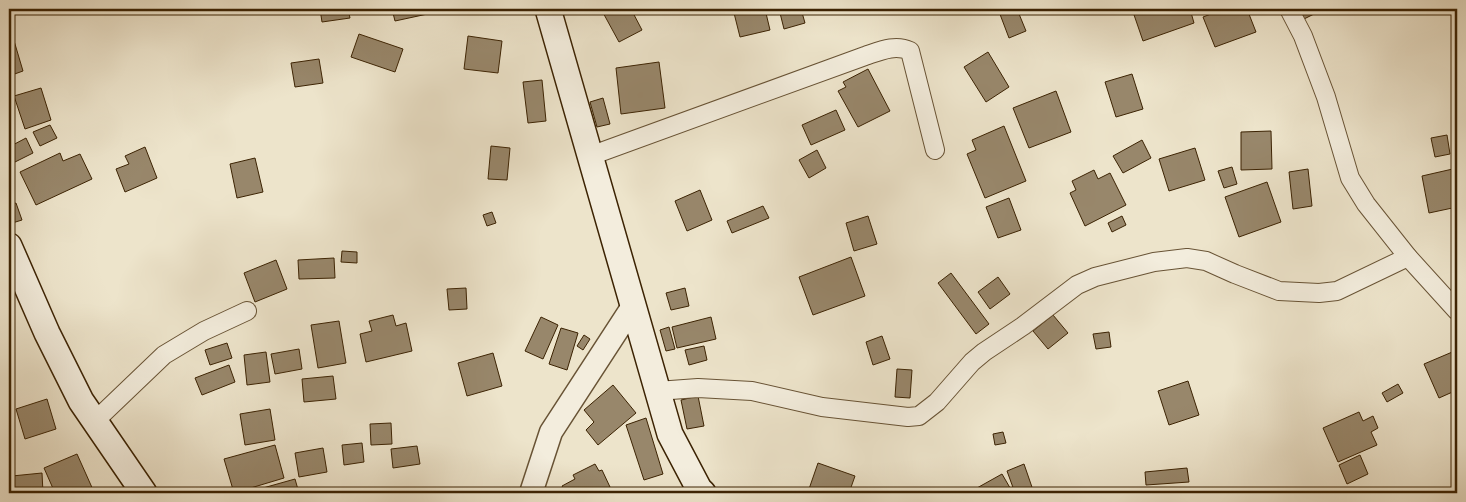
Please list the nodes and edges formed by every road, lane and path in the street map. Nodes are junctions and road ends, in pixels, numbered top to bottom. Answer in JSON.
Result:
{"nodes":[{"id":1,"x":548,"y":9,"type":"edge"},
{"id":2,"x":1289,"y":9,"type":"edge"},
{"id":3,"x":935,"y":150,"type":"dead end"},
{"id":4,"x":590,"y":156,"type":"junction"},
{"id":5,"x":9,"y":246,"type":"edge"},
{"id":6,"x":1408,"y":257,"type":"junction"},
{"id":7,"x":633,"y":306,"type":"junction"},
{"id":8,"x":247,"y":310,"type":"dead end"},
{"id":9,"x":1457,"y":311,"type":"edge"},
{"id":10,"x":657,"y":391,"type":"junction"},
{"id":11,"x":94,"y":421,"type":"junction"},
{"id":12,"x":144,"y":493,"type":"edge"},
{"id":13,"x":531,"y":493,"type":"edge"},
{"id":14,"x":703,"y":493,"type":"edge"}],
"edges":[{"from":1,"to":4,"type":"main road"},
{"from":2,"to":6,"type":"street"},
{"from":3,"to":4,"type":"street"},
{"from":4,"to":7,"type":"main road"},
{"from":5,"to":11,"type":"main road"},
{"from":6,"to":9,"type":"street"},
{"from":6,"to":10,"type":"street"},
{"from":7,"to":10,"type":"main road"},
{"from":7,"to":13,"type":"street"},
{"from":8,"to":11,"type":"street"},
{"from":10,"to":14,"type":"main road"},
{"from":11,"to":12,"type":"main road"}]}
